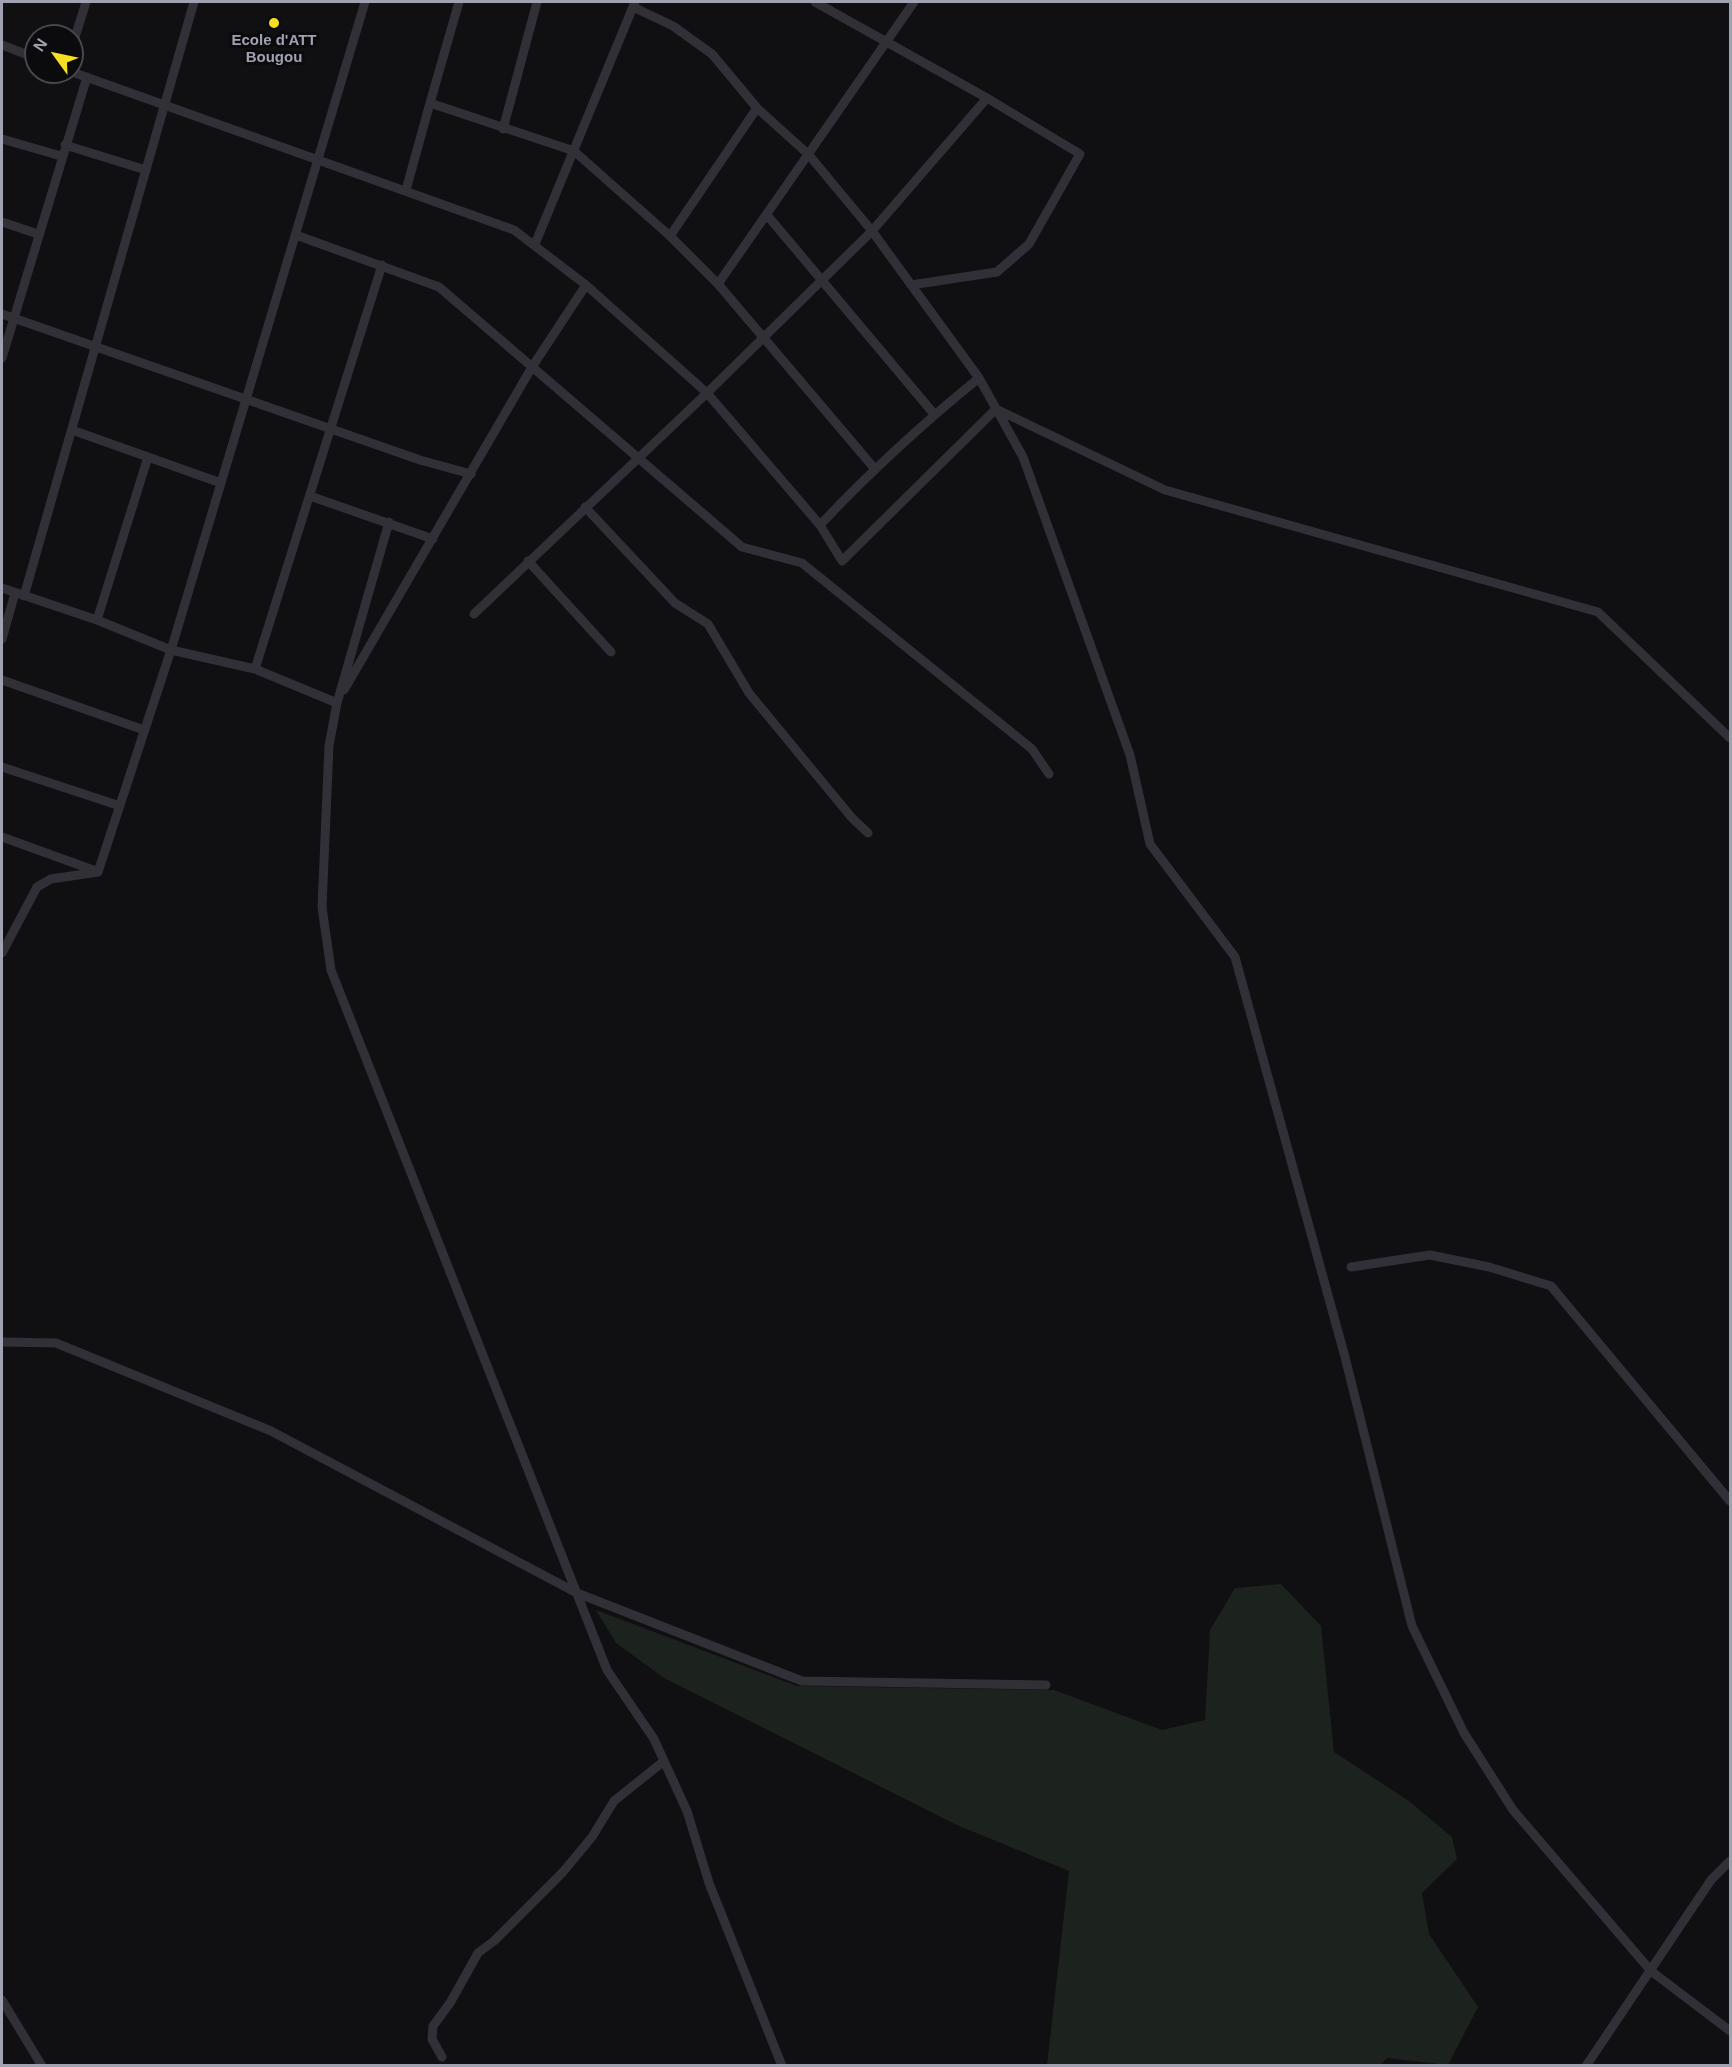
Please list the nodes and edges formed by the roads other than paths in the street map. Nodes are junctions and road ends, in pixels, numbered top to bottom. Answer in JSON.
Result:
{"nodes":[{"id":1,"x":86,"y":2,"type":"edge"},
{"id":2,"x":194,"y":2,"type":"edge"},
{"id":3,"x":365,"y":2,"type":"edge"},
{"id":4,"x":459,"y":2,"type":"edge"},
{"id":5,"x":537,"y":2,"type":"edge"},
{"id":6,"x":815,"y":2,"type":"edge"},
{"id":7,"x":914,"y":2,"type":"edge"},
{"id":8,"x":634,"y":4,"type":"edge"},
{"id":9,"x":79,"y":24,"type":"edge"},
{"id":10,"x":886,"y":41,"type":"junction"},
{"id":11,"x":2,"y":45,"type":"edge"},
{"id":12,"x":24,"y":53,"type":"edge"},
{"id":13,"x":84,"y":75,"type":"edge"},
{"id":14,"x":87,"y":76,"type":"junction"},
{"id":15,"x":987,"y":98,"type":"junction"},
{"id":16,"x":430,"y":103,"type":"junction"},
{"id":17,"x":165,"y":106,"type":"junction"},
{"id":18,"x":757,"y":108,"type":"junction"},
{"id":19,"x":503,"y":129,"type":"junction"},
{"id":20,"x":2,"y":140,"type":"edge"},
{"id":21,"x":65,"y":145,"type":"junction"},
{"id":22,"x":574,"y":151,"type":"junction"},
{"id":23,"x":809,"y":155,"type":"junction"},
{"id":24,"x":61,"y":156,"type":"junction"},
{"id":25,"x":318,"y":159,"type":"junction"},
{"id":26,"x":146,"y":170,"type":"junction"},
{"id":27,"x":406,"y":190,"type":"junction"},
{"id":28,"x":767,"y":215,"type":"junction"},
{"id":29,"x":2,"y":222,"type":"edge"},
{"id":30,"x":872,"y":231,"type":"junction"},
{"id":31,"x":38,"y":234,"type":"junction"},
{"id":32,"x":296,"y":235,"type":"junction"},
{"id":33,"x":670,"y":236,"type":"junction"},
{"id":34,"x":535,"y":244,"type":"junction"},
{"id":35,"x":382,"y":265,"type":"junction"},
{"id":36,"x":823,"y":278,"type":"junction"},
{"id":37,"x":718,"y":284,"type":"junction"},
{"id":38,"x":586,"y":285,"type":"junction"},
{"id":39,"x":911,"y":285,"type":"junction"},
{"id":40,"x":2,"y":314,"type":"edge"},
{"id":41,"x":14,"y":318,"type":"junction"},
{"id":42,"x":762,"y":336,"type":"junction"},
{"id":43,"x":96,"y":345,"type":"junction"},
{"id":44,"x":2,"y":358,"type":"edge"},
{"id":45,"x":532,"y":367,"type":"junction"},
{"id":46,"x":979,"y":378,"type":"junction"},
{"id":47,"x":707,"y":393,"type":"junction"},
{"id":48,"x":246,"y":399,"type":"junction"},
{"id":49,"x":996,"y":409,"type":"junction"},
{"id":50,"x":934,"y":414,"type":"junction"},
{"id":51,"x":330,"y":428,"type":"junction"},
{"id":52,"x":72,"y":430,"type":"junction"},
{"id":53,"x":148,"y":457,"type":"junction"},
{"id":54,"x":637,"y":457,"type":"junction"},
{"id":55,"x":873,"y":468,"type":"junction"},
{"id":56,"x":471,"y":474,"type":"junction"},
{"id":57,"x":221,"y":483,"type":"junction"},
{"id":58,"x":310,"y":496,"type":"junction"},
{"id":59,"x":585,"y":507,"type":"junction"},
{"id":60,"x":389,"y":522,"type":"junction"},
{"id":61,"x":819,"y":525,"type":"junction"},
{"id":62,"x":433,"y":539,"type":"junction"},
{"id":63,"x":528,"y":561,"type":"junction"},
{"id":64,"x":2,"y":588,"type":"edge"},
{"id":65,"x":20,"y":595,"type":"junction"},
{"id":66,"x":474,"y":614,"type":"dead end"},
{"id":67,"x":97,"y":620,"type":"junction"},
{"id":68,"x":2,"y":639,"type":"edge"},
{"id":69,"x":171,"y":650,"type":"junction"},
{"id":70,"x":611,"y":652,"type":"dead end"},
{"id":71,"x":255,"y":669,"type":"junction"},
{"id":72,"x":2,"y":680,"type":"edge"},
{"id":73,"x":337,"y":703,"type":"junction"},
{"id":74,"x":144,"y":730,"type":"junction"},
{"id":75,"x":1731,"y":738,"type":"edge"},
{"id":76,"x":2,"y":767,"type":"edge"},
{"id":77,"x":1049,"y":774,"type":"dead end"},
{"id":78,"x":120,"y":806,"type":"junction"},
{"id":79,"x":868,"y":833,"type":"dead end"},
{"id":80,"x":2,"y":837,"type":"edge"},
{"id":81,"x":98,"y":872,"type":"junction"},
{"id":82,"x":2,"y":953,"type":"edge"},
{"id":83,"x":1351,"y":1267,"type":"dead end"},
{"id":84,"x":2,"y":1342,"type":"edge"},
{"id":85,"x":1731,"y":1502,"type":"edge"},
{"id":86,"x":578,"y":1593,"type":"junction"},
{"id":87,"x":1046,"y":1685,"type":"dead end"},
{"id":88,"x":664,"y":1761,"type":"junction"},
{"id":89,"x":1731,"y":1861,"type":"edge"},
{"id":90,"x":1651,"y":1971,"type":"junction"},
{"id":91,"x":2,"y":2000,"type":"edge"},
{"id":92,"x":1731,"y":2031,"type":"edge"},
{"id":93,"x":442,"y":2057,"type":"dead end"},
{"id":94,"x":42,"y":2066,"type":"edge"},
{"id":95,"x":782,"y":2066,"type":"edge"},
{"id":96,"x":1586,"y":2066,"type":"edge"}],
"edges":[{"from":1,"to":9,"type":"street"},
{"from":2,"to":17,"type":"street"},
{"from":3,"to":25,"type":"street"},
{"from":4,"to":16,"type":"street"},
{"from":5,"to":19,"type":"street"},
{"from":6,"to":10,"type":"street"},
{"from":7,"to":10,"type":"street"},
{"from":8,"to":18,"type":"street"},
{"from":8,"to":22,"type":"street"},
{"from":10,"to":15,"type":"street"},
{"from":10,"to":23,"type":"street"},
{"from":11,"to":12,"type":"street"},
{"from":13,"to":14,"type":"street"},
{"from":14,"to":17,"type":"street"},
{"from":14,"to":21,"type":"street"},
{"from":15,"to":30,"type":"street"},
{"from":15,"to":39,"type":"street"},
{"from":16,"to":19,"type":"street"},
{"from":16,"to":27,"type":"street"},
{"from":17,"to":25,"type":"street"},
{"from":17,"to":26,"type":"street"},
{"from":18,"to":23,"type":"street"},
{"from":18,"to":33,"type":"street"},
{"from":19,"to":22,"type":"street"},
{"from":20,"to":24,"type":"street"},
{"from":21,"to":24,"type":"street"},
{"from":21,"to":26,"type":"street"},
{"from":22,"to":33,"type":"street"},
{"from":22,"to":34,"type":"street"},
{"from":23,"to":28,"type":"street"},
{"from":23,"to":30,"type":"street"},
{"from":24,"to":31,"type":"street"},
{"from":25,"to":27,"type":"street"},
{"from":25,"to":32,"type":"street"},
{"from":26,"to":43,"type":"street"},
{"from":27,"to":34,"type":"street"},
{"from":28,"to":36,"type":"street"},
{"from":28,"to":37,"type":"street"},
{"from":29,"to":31,"type":"street"},
{"from":30,"to":36,"type":"street"},
{"from":30,"to":39,"type":"street"},
{"from":31,"to":41,"type":"street"},
{"from":32,"to":35,"type":"street"},
{"from":32,"to":48,"type":"street"},
{"from":33,"to":37,"type":"street"},
{"from":34,"to":38,"type":"street"},
{"from":35,"to":45,"type":"street"},
{"from":35,"to":51,"type":"street"},
{"from":36,"to":42,"type":"street"},
{"from":36,"to":50,"type":"street"},
{"from":37,"to":42,"type":"street"},
{"from":38,"to":45,"type":"street"},
{"from":38,"to":47,"type":"street"},
{"from":39,"to":46,"type":"street"},
{"from":40,"to":41,"type":"street"},
{"from":41,"to":43,"type":"street"},
{"from":41,"to":44,"type":"street"},
{"from":42,"to":47,"type":"street"},
{"from":42,"to":55,"type":"street"},
{"from":43,"to":48,"type":"street"},
{"from":43,"to":52,"type":"street"},
{"from":45,"to":54,"type":"street"},
{"from":45,"to":56,"type":"street"},
{"from":46,"to":49,"type":"street"},
{"from":46,"to":50,"type":"street"},
{"from":47,"to":54,"type":"street"},
{"from":47,"to":61,"type":"street"},
{"from":48,"to":51,"type":"street"},
{"from":48,"to":57,"type":"street"},
{"from":49,"to":61,"type":"street"},
{"from":49,"to":75,"type":"street"},
{"from":49,"to":90,"type":"street"},
{"from":50,"to":55,"type":"street"},
{"from":51,"to":56,"type":"street"},
{"from":51,"to":58,"type":"street"},
{"from":52,"to":53,"type":"street"},
{"from":52,"to":65,"type":"street"},
{"from":53,"to":57,"type":"street"},
{"from":53,"to":67,"type":"street"},
{"from":54,"to":59,"type":"street"},
{"from":54,"to":77,"type":"street"},
{"from":55,"to":61,"type":"street"},
{"from":56,"to":62,"type":"street"},
{"from":57,"to":69,"type":"street"},
{"from":58,"to":60,"type":"street"},
{"from":58,"to":71,"type":"street"},
{"from":59,"to":63,"type":"street"},
{"from":59,"to":79,"type":"street"},
{"from":60,"to":62,"type":"street"},
{"from":60,"to":73,"type":"street"},
{"from":62,"to":73,"type":"street"},
{"from":63,"to":66,"type":"street"},
{"from":63,"to":70,"type":"street"},
{"from":64,"to":65,"type":"street"},
{"from":65,"to":67,"type":"street"},
{"from":65,"to":68,"type":"street"},
{"from":67,"to":69,"type":"street"},
{"from":69,"to":71,"type":"street"},
{"from":69,"to":74,"type":"street"},
{"from":71,"to":73,"type":"street"},
{"from":72,"to":74,"type":"street"},
{"from":73,"to":86,"type":"street"},
{"from":74,"to":78,"type":"street"},
{"from":76,"to":78,"type":"street"},
{"from":78,"to":81,"type":"street"},
{"from":80,"to":81,"type":"street"},
{"from":81,"to":82,"type":"street"},
{"from":83,"to":85,"type":"street"},
{"from":84,"to":86,"type":"street"},
{"from":86,"to":87,"type":"street"},
{"from":86,"to":88,"type":"street"},
{"from":88,"to":93,"type":"street"},
{"from":88,"to":95,"type":"street"},
{"from":89,"to":90,"type":"street"},
{"from":90,"to":92,"type":"street"},
{"from":90,"to":96,"type":"street"},
{"from":91,"to":94,"type":"street"}]}
